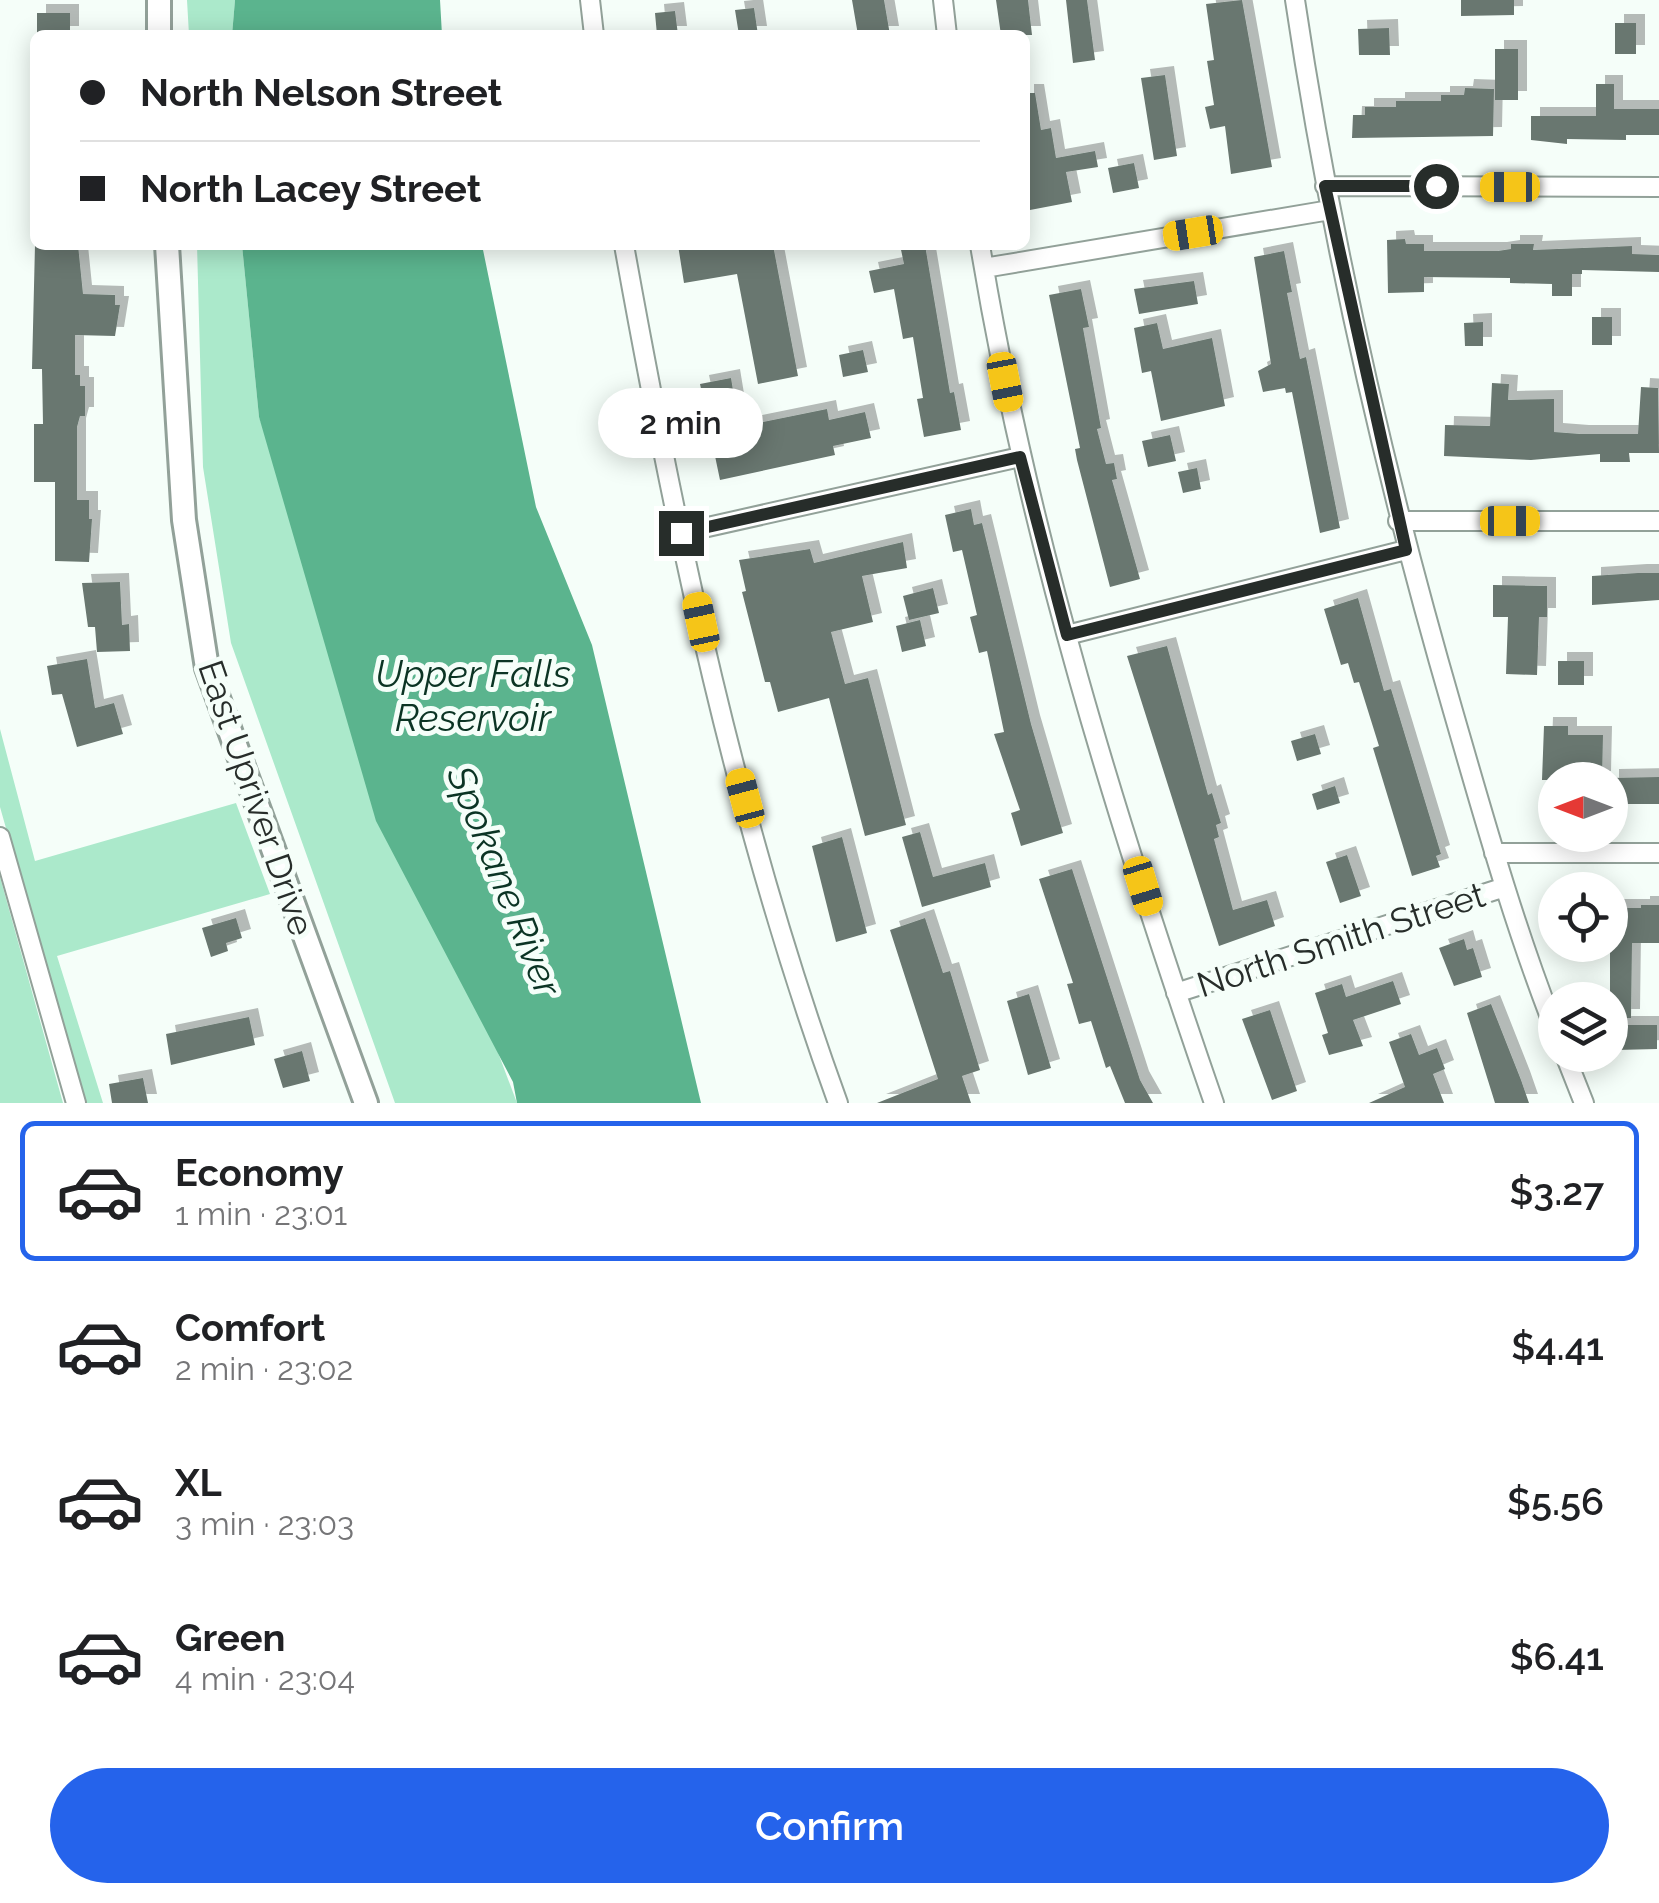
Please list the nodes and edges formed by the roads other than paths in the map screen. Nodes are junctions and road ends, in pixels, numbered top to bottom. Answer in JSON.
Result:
{"nodes":[{"id":1,"x":159,"y":0,"type":"edge"},
{"id":2,"x":590,"y":0,"type":"edge"},
{"id":3,"x":943,"y":0,"type":"edge"},
{"id":4,"x":1296,"y":0,"type":"edge"},
{"id":5,"x":159,"y":30,"type":"edge"},
{"id":6,"x":593,"y":30,"type":"edge"},
{"id":7,"x":946,"y":30,"type":"edge"},
{"id":8,"x":1325,"y":186,"type":"junction"},
{"id":9,"x":1659,"y":187,"type":"edge"},
{"id":10,"x":1330,"y":210,"type":"junction"},
{"id":11,"x":167,"y":250,"type":"edge"},
{"id":12,"x":625,"y":250,"type":"edge"},
{"id":13,"x":981,"y":250,"type":"edge"},
{"id":14,"x":984,"y":268,"type":"junction"},
{"id":15,"x":1020,"y":457,"type":"junction"},
{"id":16,"x":1398,"y":520,"type":"junction"},
{"id":17,"x":1659,"y":521,"type":"edge"},
{"id":18,"x":681,"y":533,"type":"junction"},
{"id":19,"x":1406,"y":550,"type":"junction"},
{"id":20,"x":1067,"y":635,"type":"junction"},
{"id":21,"x":0,"y":837,"type":"edge"},
{"id":22,"x":1494,"y":853,"type":"junction"},
{"id":23,"x":1659,"y":853,"type":"edge"},
{"id":24,"x":1505,"y":887,"type":"junction"},
{"id":25,"x":1538,"y":982,"type":"edge"},
{"id":26,"x":1176,"y":993,"type":"junction"},
{"id":27,"x":1572,"y":1072,"type":"edge"},
{"id":28,"x":76,"y":1103,"type":"edge"},
{"id":29,"x":366,"y":1103,"type":"edge"},
{"id":30,"x":838,"y":1103,"type":"edge"},
{"id":31,"x":1214,"y":1103,"type":"edge"},
{"id":32,"x":1584,"y":1103,"type":"edge"}],
"edges":[{"from":1,"to":5,"type":"street"},
{"from":2,"to":6,"type":"street"},
{"from":3,"to":7,"type":"street"},
{"from":4,"to":8,"type":"street"},
{"from":8,"to":9,"type":"street"},
{"from":8,"to":10,"type":"street"},
{"from":10,"to":14,"type":"street"},
{"from":10,"to":16,"type":"street"},
{"from":11,"to":29,"type":"street","name":"East Upriver Drive"},
{"from":12,"to":18,"type":"street"},
{"from":13,"to":14,"type":"street"},
{"from":14,"to":15,"type":"street"},
{"from":15,"to":18,"type":"street"},
{"from":15,"to":20,"type":"street"},
{"from":16,"to":17,"type":"street"},
{"from":16,"to":19,"type":"street"},
{"from":18,"to":30,"type":"street"},
{"from":19,"to":20,"type":"street"},
{"from":19,"to":22,"type":"street"},
{"from":20,"to":26,"type":"street"},
{"from":21,"to":28,"type":"street"},
{"from":22,"to":23,"type":"street","name":"North Smith Street"},
{"from":22,"to":24,"type":"street"},
{"from":24,"to":25,"type":"street"},
{"from":24,"to":26,"type":"street","name":"North Smith Street"},
{"from":26,"to":31,"type":"street"},
{"from":27,"to":32,"type":"street"}]}
